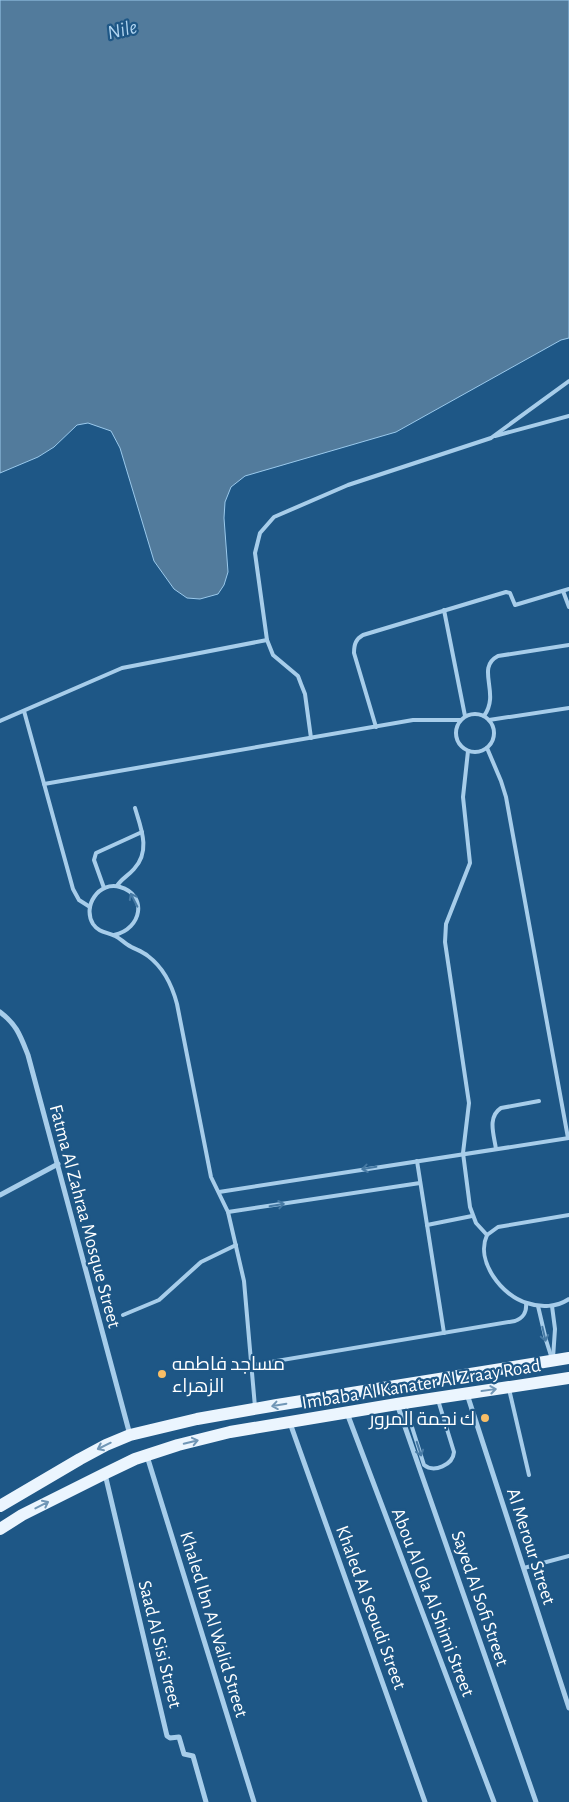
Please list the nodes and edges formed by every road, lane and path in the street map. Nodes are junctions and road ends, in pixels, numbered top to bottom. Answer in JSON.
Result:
{"nodes":[{"id":1,"x":569,"y":381,"type":"edge"},
{"id":2,"x":569,"y":416,"type":"edge"},
{"id":3,"x":491,"y":438,"type":"junction"},
{"id":4,"x":569,"y":589,"type":"edge"},
{"id":5,"x":563,"y":591,"type":"junction"},
{"id":6,"x":569,"y":608,"type":"edge"},
{"id":7,"x":444,"y":610,"type":"junction"},
{"id":8,"x":267,"y":640,"type":"junction"},
{"id":9,"x":569,"y":645,"type":"edge"},
{"id":10,"x":569,"y":708,"type":"edge"},
{"id":11,"x":24,"y":711,"type":"junction"},
{"id":12,"x":465,"y":716,"type":"junction"},
{"id":13,"x":484,"y":716,"type":"junction"},
{"id":14,"x":460,"y":720,"type":"junction"},
{"id":15,"x":489,"y":720,"type":"junction"},
{"id":16,"x":0,"y":721,"type":"edge"},
{"id":17,"x":376,"y":727,"type":"junction"},
{"id":18,"x":311,"y":738,"type":"junction"},
{"id":19,"x":487,"y":748,"type":"junction"},
{"id":20,"x":468,"y":751,"type":"junction"},
{"id":21,"x":44,"y":784,"type":"junction"},
{"id":22,"x":135,"y":808,"type":"dead end"},
{"id":23,"x":142,"y":832,"type":"junction"},
{"id":24,"x":117,"y":886,"type":"junction"},
{"id":25,"x":104,"y":888,"type":"junction"},
{"id":26,"x":90,"y":907,"type":"junction"},
{"id":27,"x":114,"y":935,"type":"junction"},
{"id":28,"x":0,"y":1012,"type":"edge"},
{"id":29,"x":539,"y":1101,"type":"dead end"},
{"id":30,"x":568,"y":1138,"type":"edge"},
{"id":31,"x":496,"y":1148,"type":"junction"},
{"id":32,"x":463,"y":1153,"type":"junction"},
{"id":33,"x":417,"y":1161,"type":"junction"},
{"id":34,"x":58,"y":1164,"type":"junction"},
{"id":35,"x":420,"y":1183,"type":"junction"},
{"id":36,"x":219,"y":1192,"type":"junction"},
{"id":37,"x":0,"y":1195,"type":"edge"},
{"id":38,"x":228,"y":1212,"type":"junction"},
{"id":39,"x":569,"y":1214,"type":"edge"},
{"id":40,"x":472,"y":1216,"type":"junction"},
{"id":41,"x":427,"y":1225,"type":"junction"},
{"id":42,"x":487,"y":1235,"type":"junction"},
{"id":43,"x":236,"y":1245,"type":"junction"},
{"id":44,"x":569,"y":1299,"type":"edge"},
{"id":45,"x":526,"y":1303,"type":"junction"},
{"id":46,"x":538,"y":1306,"type":"junction"},
{"id":47,"x":552,"y":1306,"type":"junction"},
{"id":48,"x":122,"y":1316,"type":"dead end"},
{"id":49,"x":444,"y":1333,"type":"junction"},
{"id":50,"x":569,"y":1358,"type":"edge"},
{"id":51,"x":553,"y":1361,"type":"junction"},
{"id":52,"x":252,"y":1365,"type":"junction"},
{"id":53,"x":564,"y":1379,"type":"edge"},
{"id":54,"x":508,"y":1387,"type":"junction"},
{"id":55,"x":467,"y":1393,"type":"junction"},
{"id":56,"x":437,"y":1398,"type":"junction"},
{"id":57,"x":401,"y":1403,"type":"junction"},
{"id":58,"x":255,"y":1409,"type":"junction"},
{"id":59,"x":346,"y":1413,"type":"junction"},
{"id":60,"x":290,"y":1422,"type":"junction"},
{"id":61,"x":130,"y":1435,"type":"junction"},
{"id":62,"x":147,"y":1455,"type":"junction"},
{"id":63,"x":104,"y":1474,"type":"junction"},
{"id":64,"x":529,"y":1475,"type":"dead end"},
{"id":65,"x":0,"y":1506,"type":"edge"},
{"id":66,"x":0,"y":1529,"type":"edge"},
{"id":67,"x":569,"y":1556,"type":"edge"},
{"id":68,"x":524,"y":1568,"type":"junction"},
{"id":69,"x":569,"y":1708,"type":"edge"},
{"id":70,"x":206,"y":1802,"type":"edge"},
{"id":71,"x":254,"y":1802,"type":"edge"},
{"id":72,"x":425,"y":1802,"type":"edge"},
{"id":73,"x":494,"y":1802,"type":"edge"},
{"id":74,"x":536,"y":1802,"type":"edge"}],
"edges":[{"from":1,"to":3,"type":"lane"},
{"from":2,"to":3,"type":"lane"},
{"from":3,"to":8,"type":"lane"},
{"from":4,"to":5,"type":"lane"},
{"from":5,"to":6,"type":"lane"},
{"from":5,"to":7,"type":"lane"},
{"from":7,"to":12,"type":"lane"},
{"from":7,"to":17,"type":"lane"},
{"from":8,"to":11,"type":"lane"},
{"from":8,"to":18,"type":"lane"},
{"from":9,"to":13,"type":"lane"},
{"from":10,"to":15,"type":"lane"},
{"from":11,"to":16,"type":"lane"},
{"from":11,"to":21,"type":"lane"},
{"from":12,"to":13,"type":"lane"},
{"from":12,"to":14,"type":"lane"},
{"from":13,"to":15,"type":"lane"},
{"from":14,"to":17,"type":"lane"},
{"from":14,"to":20,"type":"lane"},
{"from":15,"to":19,"type":"lane"},
{"from":17,"to":18,"type":"lane"},
{"from":18,"to":21,"type":"lane"},
{"from":19,"to":20,"type":"lane"},
{"from":19,"to":30,"type":"lane"},
{"from":20,"to":32,"type":"lane"},
{"from":21,"to":26,"type":"lane"},
{"from":22,"to":23,"type":"lane"},
{"from":23,"to":24,"type":"lane"},
{"from":23,"to":25,"type":"lane"},
{"from":24,"to":25,"type":"lane"},
{"from":27,"to":24,"type":"lane","one_way":true},
{"from":25,"to":26,"type":"lane"},
{"from":26,"to":27,"type":"lane"},
{"from":27,"to":36,"type":"lane"},
{"from":28,"to":34,"type":"street","name":"Fatma Al Zahraa Mosque Street"},
{"from":29,"to":31,"type":"lane"},
{"from":30,"to":31,"type":"lane"},
{"from":31,"to":32,"type":"lane"},
{"from":32,"to":33,"type":"lane"},
{"from":32,"to":40,"type":"lane"},
{"from":33,"to":35,"type":"lane"},
{"from":33,"to":36,"type":"lane","one_way":true},
{"from":34,"to":37,"type":"street"},
{"from":34,"to":61,"type":"street","name":"Fatma Al Zahraa Mosque Street"},
{"from":38,"to":35,"type":"lane","one_way":true},
{"from":35,"to":41,"type":"lane"},
{"from":36,"to":38,"type":"lane"},
{"from":38,"to":43,"type":"lane"},
{"from":39,"to":42,"type":"lane"},
{"from":40,"to":41,"type":"lane"},
{"from":40,"to":42,"type":"lane"},
{"from":41,"to":49,"type":"lane"},
{"from":42,"to":45,"type":"lane"},
{"from":43,"to":48,"type":"lane"},
{"from":43,"to":52,"type":"lane"},
{"from":44,"to":47,"type":"lane"},
{"from":45,"to":46,"type":"lane"},
{"from":45,"to":49,"type":"lane"},
{"from":46,"to":47,"type":"lane"},
{"from":46,"to":51,"type":"lane","one_way":true},
{"from":47,"to":51,"type":"lane"},
{"from":49,"to":52,"type":"lane"},
{"from":50,"to":51,"type":"main road","name":"Imbaba Al Kanater Al Zraay Road"},
{"from":51,"to":53,"type":"main road"},
{"from":51,"to":58,"type":"main road","name":"Imbaba Al Kanater Al Zraay Road","one_way":true},
{"from":52,"to":58,"type":"lane"},
{"from":53,"to":54,"type":"main road","name":"Imbaba Al Kanater Al Zraay Road"},
{"from":55,"to":54,"type":"main road","name":"Imbaba Al Kanater Al Zraay Road","one_way":true},
{"from":54,"to":64,"type":"lane"},
{"from":55,"to":56,"type":"main road","name":"Imbaba Al Kanater Al Zraay Road"},
{"from":55,"to":68,"type":"street","name":"Al Merour Street"},
{"from":56,"to":57,"type":"main road","name":"Imbaba Al Kanater Al Zraay Road"},
{"from":57,"to":56,"type":"lane","one_way":true},
{"from":57,"to":59,"type":"main road","name":"Imbaba Al Kanater Al Zraay Road"},
{"from":57,"to":74,"type":"street","name":"Sayed Al Sofi Street"},
{"from":58,"to":61,"type":"main road","name":"Imbaba Al Kanater Al Zraay Road"},
{"from":59,"to":60,"type":"main road","name":"Imbaba Al Kanater Al Zraay Road"},
{"from":59,"to":73,"type":"street","name":"Abou Al Ola Al Shimi Street"},
{"from":62,"to":60,"type":"main road","name":"Imbaba Al Kanater Al Zraay Road","one_way":true},
{"from":60,"to":72,"type":"street","name":"Khaled Al Seoudi Street"},
{"from":61,"to":65,"type":"main road","name":"Imbaba Al Kanater Al Zraay Road","one_way":true},
{"from":62,"to":63,"type":"main road","name":"Imbaba Al Kanater Al Zraay Road"},
{"from":62,"to":71,"type":"street","name":"Khaled Ibn Al Walid Street"},
{"from":66,"to":63,"type":"main road","name":"Imbaba Al Kanater Al Zraay Road","one_way":true},
{"from":63,"to":70,"type":"street","name":"Saad Al Sisi Street"},
{"from":67,"to":68,"type":"lane"},
{"from":68,"to":69,"type":"street","name":"Al Merour Street"}]}
